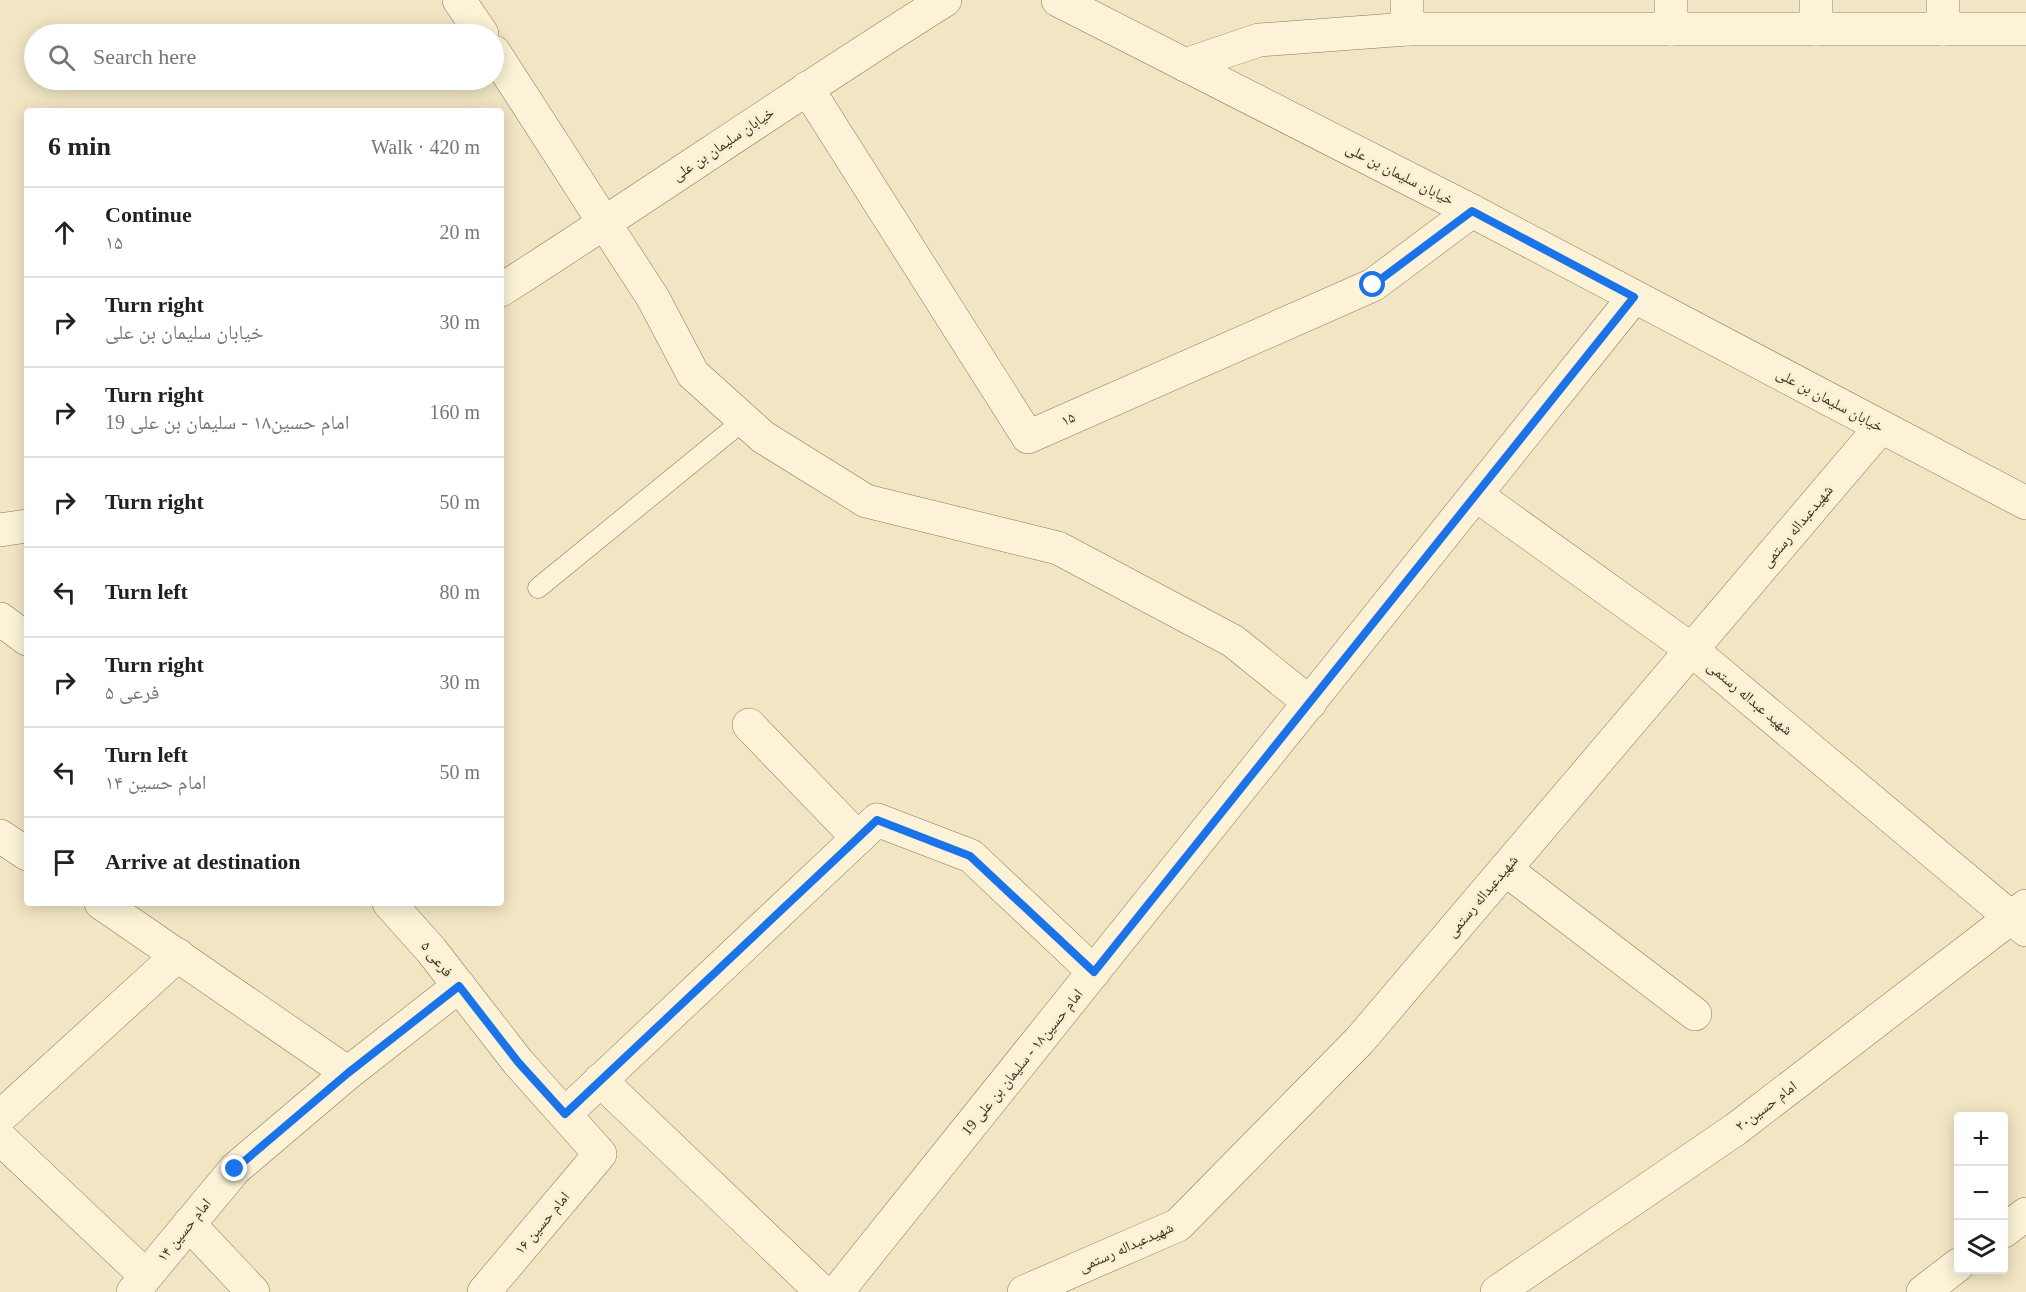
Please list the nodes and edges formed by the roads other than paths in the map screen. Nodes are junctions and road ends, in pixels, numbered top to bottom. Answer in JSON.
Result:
{"nodes":[{"id":1,"x":459,"y":0,"type":"edge"},
{"id":2,"x":945,"y":0,"type":"edge"},
{"id":3,"x":1058,"y":0,"type":"edge"},
{"id":4,"x":1407,"y":15,"type":"edge"},
{"id":5,"x":1671,"y":15,"type":"edge"},
{"id":6,"x":1816,"y":15,"type":"edge"},
{"id":7,"x":1943,"y":15,"type":"edge"},
{"id":8,"x":475,"y":24,"type":"edge"},
{"id":9,"x":2026,"y":29,"type":"edge"},
{"id":10,"x":1185,"y":65,"type":"junction"},
{"id":11,"x":504,"y":67,"type":"edge"},
{"id":12,"x":807,"y":88,"type":"junction"},
{"id":13,"x":1472,"y":211,"type":"junction"},
{"id":14,"x":605,"y":224,"type":"junction"},
{"id":15,"x":504,"y":289,"type":"edge"},
{"id":16,"x":1634,"y":297,"type":"junction"},
{"id":17,"x":744,"y":420,"type":"junction"},
{"id":18,"x":1881,"y":427,"type":"junction"},
{"id":19,"x":1476,"y":495,"type":"junction"},
{"id":20,"x":2026,"y":503,"type":"edge"},
{"id":21,"x":24,"y":526,"type":"edge"},
{"id":22,"x":0,"y":530,"type":"edge"},
{"id":23,"x":538,"y":588,"type":"dead end"},
{"id":24,"x":0,"y":619,"type":"edge"},
{"id":25,"x":24,"y":637,"type":"edge"},
{"id":26,"x":1692,"y":650,"type":"junction"},
{"id":27,"x":1310,"y":703,"type":"junction"},
{"id":28,"x":749,"y":725,"type":"dead end"},
{"id":29,"x":0,"y":836,"type":"edge"},
{"id":30,"x":858,"y":838,"type":"junction"},
{"id":31,"x":24,"y":852,"type":"edge"},
{"id":32,"x":1505,"y":869,"type":"junction"},
{"id":33,"x":105,"y":906,"type":"edge"},
{"id":34,"x":392,"y":906,"type":"edge"},
{"id":35,"x":2021,"y":918,"type":"edge"},
{"id":36,"x":178,"y":955,"type":"junction"},
{"id":37,"x":1094,"y":972,"type":"junction"},
{"id":38,"x":459,"y":986,"type":"junction"},
{"id":39,"x":1695,"y":1014,"type":"dead end"},
{"id":40,"x":348,"y":1073,"type":"junction"},
{"id":41,"x":600,"y":1080,"type":"junction"},
{"id":42,"x":565,"y":1114,"type":"junction"},
{"id":43,"x":0,"y":1117,"type":"edge"},
{"id":44,"x":0,"y":1138,"type":"edge"},
{"id":45,"x":600,"y":1154,"type":"joint"},
{"id":46,"x":2026,"y":1214,"type":"edge"},
{"id":47,"x":189,"y":1224,"type":"junction"},
{"id":48,"x":2008,"y":1228,"type":"edge"},
{"id":49,"x":1954,"y":1269,"type":"edge"},
{"id":50,"x":140,"y":1284,"type":"edge"},
{"id":51,"x":1928,"y":1290,"type":"edge"},
{"id":52,"x":253,"y":1292,"type":"edge"},
{"id":53,"x":484,"y":1292,"type":"edge"},
{"id":54,"x":822,"y":1292,"type":"edge"},
{"id":55,"x":837,"y":1292,"type":"edge"},
{"id":56,"x":1024,"y":1292,"type":"edge"},
{"id":57,"x":1497,"y":1292,"type":"edge"}],
"edges":[{"from":1,"to":8,"type":"street"},
{"from":2,"to":12,"type":"street","name":"خیابان سلیمان بن علی"},
{"from":3,"to":10,"type":"street","name":"خیابان سلیمان بن علی"},
{"from":4,"to":5,"type":"street"},
{"from":4,"to":10,"type":"street"},
{"from":5,"to":6,"type":"street"},
{"from":6,"to":7,"type":"street"},
{"from":7,"to":9,"type":"street"},
{"from":10,"to":13,"type":"street","name":"خیابان سلیمان بن علی"},
{"from":11,"to":14,"type":"street"},
{"from":12,"to":13,"type":"street","name":"۱۵"},
{"from":12,"to":14,"type":"street","name":"خیابان سلیمان بن علی"},
{"from":13,"to":16,"type":"street","name":"خیابان سلیمان بن علی"},
{"from":14,"to":15,"type":"street","name":"خیابان سلیمان بن علی"},
{"from":14,"to":17,"type":"street"},
{"from":16,"to":18,"type":"street","name":"خیابان سلیمان بن علی"},
{"from":16,"to":19,"type":"street","name":"امام حسین۱۸ - سلیمان بن علی 19"},
{"from":17,"to":23,"type":"lane"},
{"from":17,"to":27,"type":"street"},
{"from":18,"to":20,"type":"street","name":"خیابان سلیمان بن علی"},
{"from":18,"to":26,"type":"street","name":"شهیدعبداله رستمی"},
{"from":19,"to":26,"type":"street","name":"شهید عبداله رستمی"},
{"from":19,"to":27,"type":"street","name":"امام حسین۱۸ - سلیمان بن علی 19"},
{"from":21,"to":22,"type":"street"},
{"from":24,"to":25,"type":"street"},
{"from":26,"to":32,"type":"street","name":"شهیدعبداله رستمی"},
{"from":26,"to":35,"type":"street","name":"شهید عبداله رستمی"},
{"from":27,"to":37,"type":"street","name":"امام حسین۱۸ - سلیمان بن علی 19"},
{"from":28,"to":30,"type":"street"},
{"from":29,"to":31,"type":"street"},
{"from":30,"to":37,"type":"street"},
{"from":30,"to":41,"type":"street"},
{"from":32,"to":39,"type":"street"},
{"from":32,"to":56,"type":"street","name":"شهیدعبداله رستمی"},
{"from":33,"to":36,"type":"street"},
{"from":34,"to":38,"type":"street","name":"فرعی ۵"},
{"from":35,"to":57,"type":"street","name":"امام حسین۲۰"},
{"from":36,"to":40,"type":"street"},
{"from":36,"to":43,"type":"street"},
{"from":37,"to":55,"type":"street","name":"امام حسین۱۸ - سلیمان بن علی 19"},
{"from":38,"to":40,"type":"street","name":"امام حسین ۱۴"},
{"from":38,"to":42,"type":"street","name":"فرعی ۵"},
{"from":40,"to":47,"type":"street","name":"امام حسین ۱۴"},
{"from":41,"to":42,"type":"street"},
{"from":41,"to":54,"type":"street"},
{"from":42,"to":45,"type":"street","name":"فرعی ۵"},
{"from":44,"to":50,"type":"street"},
{"from":45,"to":53,"type":"street","name":"امام حسین ۱۶"},
{"from":46,"to":48,"type":"street"},
{"from":47,"to":50,"type":"street","name":"امام حسین ۱۴"},
{"from":47,"to":52,"type":"street"},
{"from":49,"to":51,"type":"street"}]}
